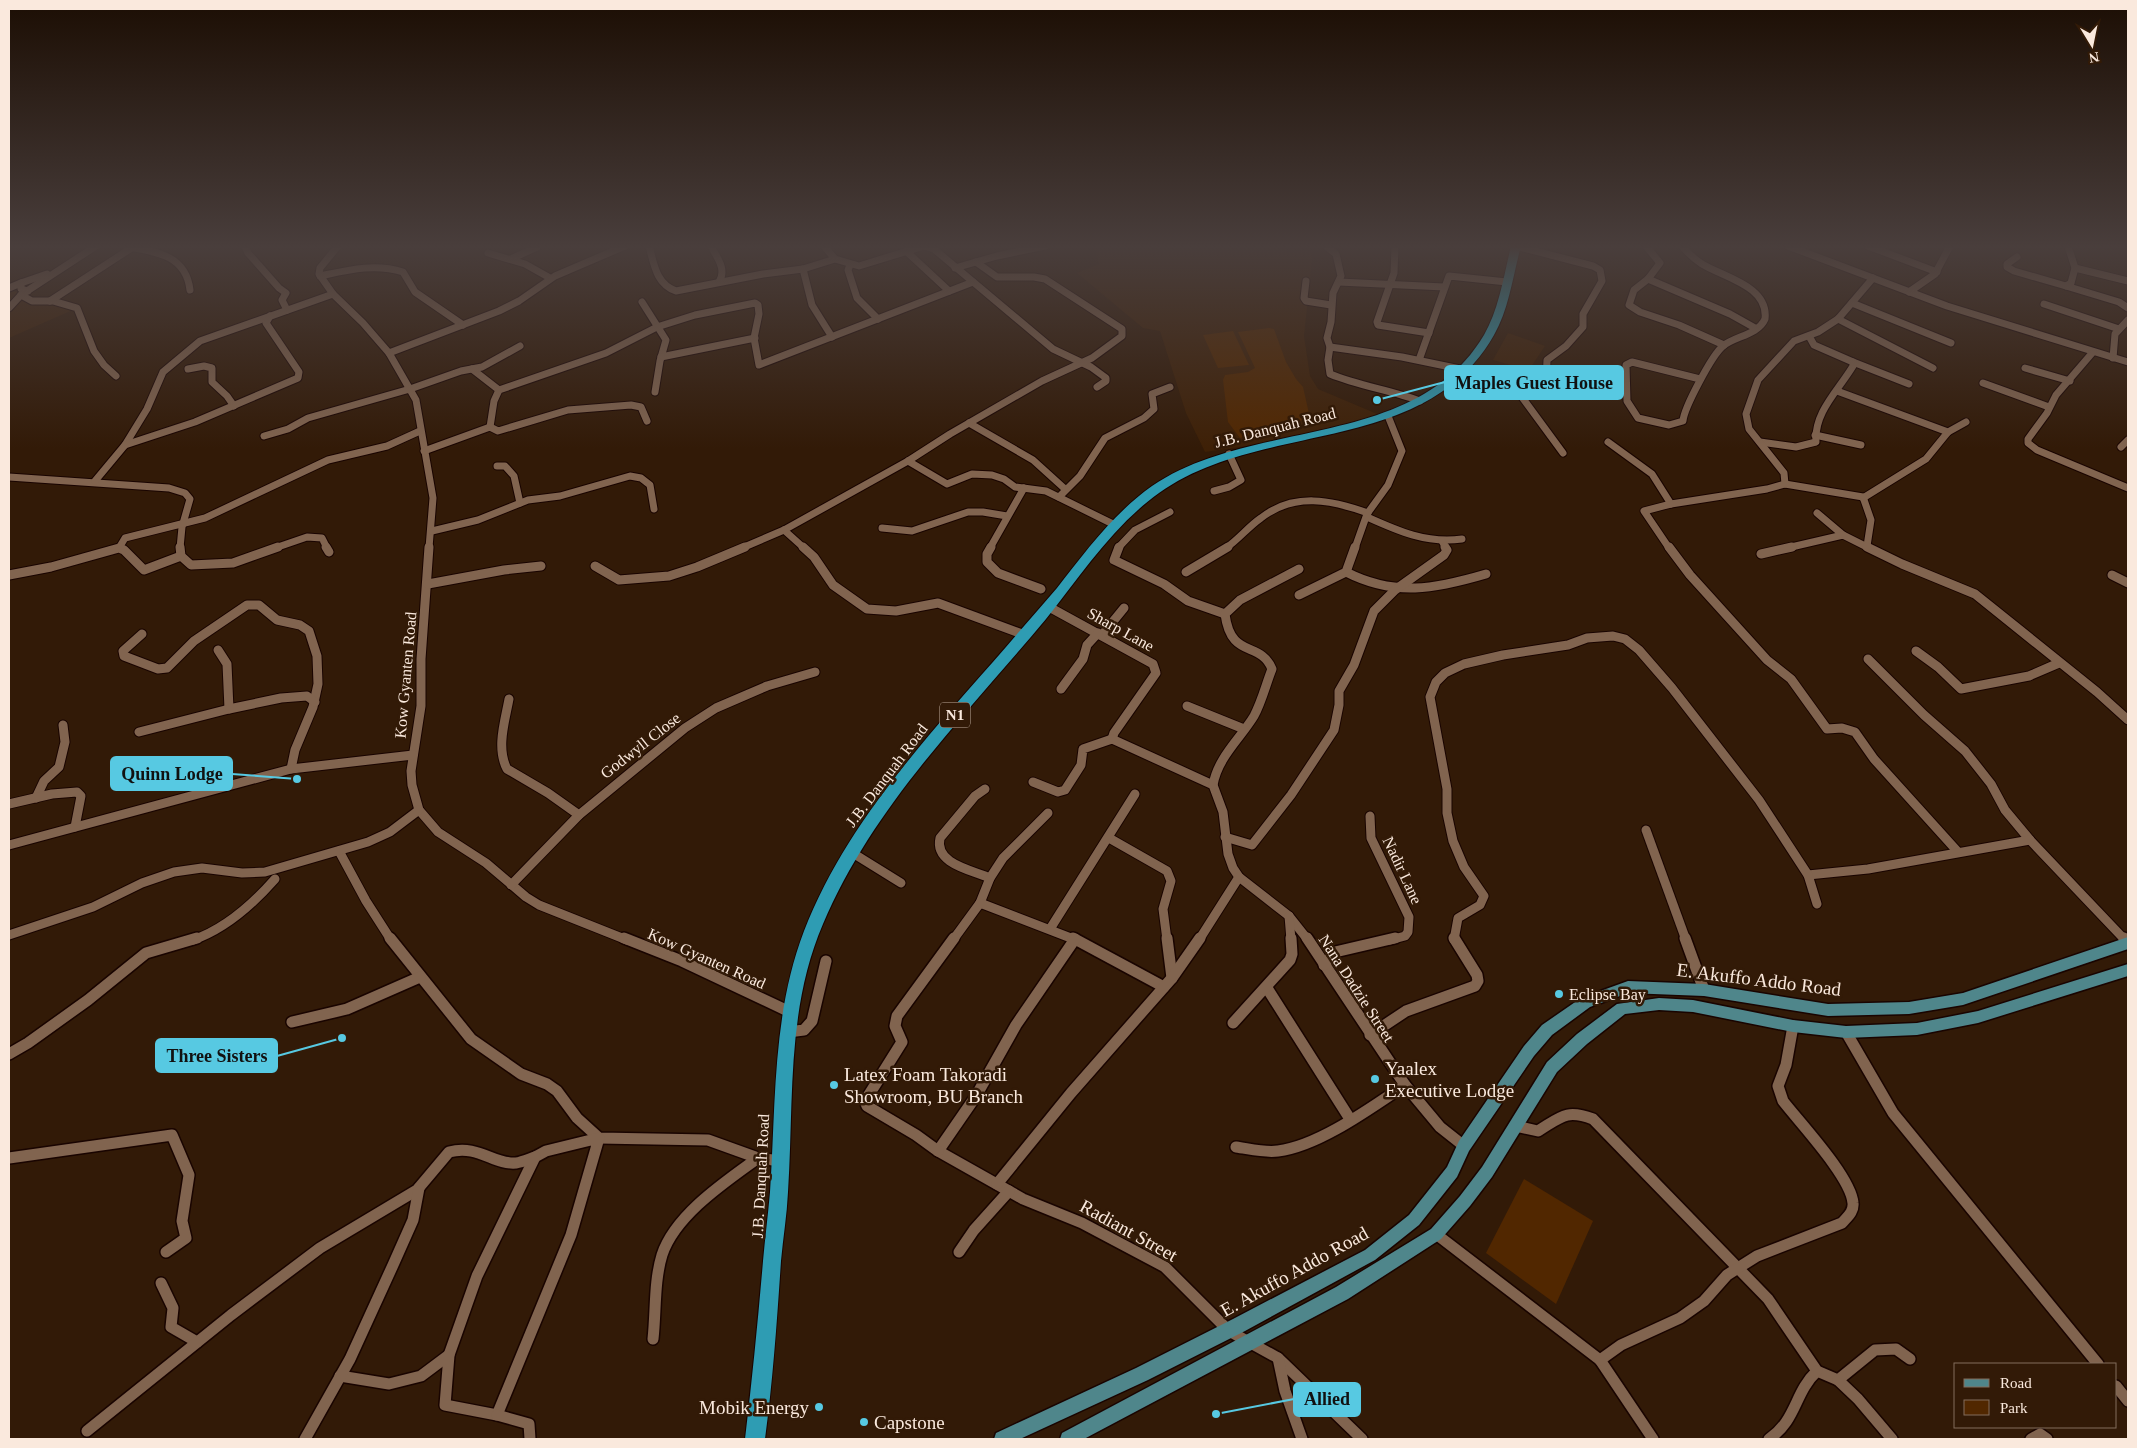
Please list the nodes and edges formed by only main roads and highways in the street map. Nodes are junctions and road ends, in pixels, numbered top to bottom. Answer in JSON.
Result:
{"nodes":[{"id":1,"x":1497,"y":314,"type":"edge"},
{"id":2,"x":2128,"y":943,"type":"edge"},
{"id":3,"x":2128,"y":970,"type":"edge"},
{"id":4,"x":754,"y":1439,"type":"edge"},
{"id":5,"x":1002,"y":1439,"type":"edge"},
{"id":6,"x":1068,"y":1439,"type":"edge"}],
"edges":[{"from":1,"to":4,"type":"highway","name":"J.B. Danquah Road","number":"N1"},
{"from":2,"to":5,"type":"main road","name":"E. Akuffo Addo Road"},
{"from":3,"to":6,"type":"main road","name":"E. Akuffo Addo Road"}]}
